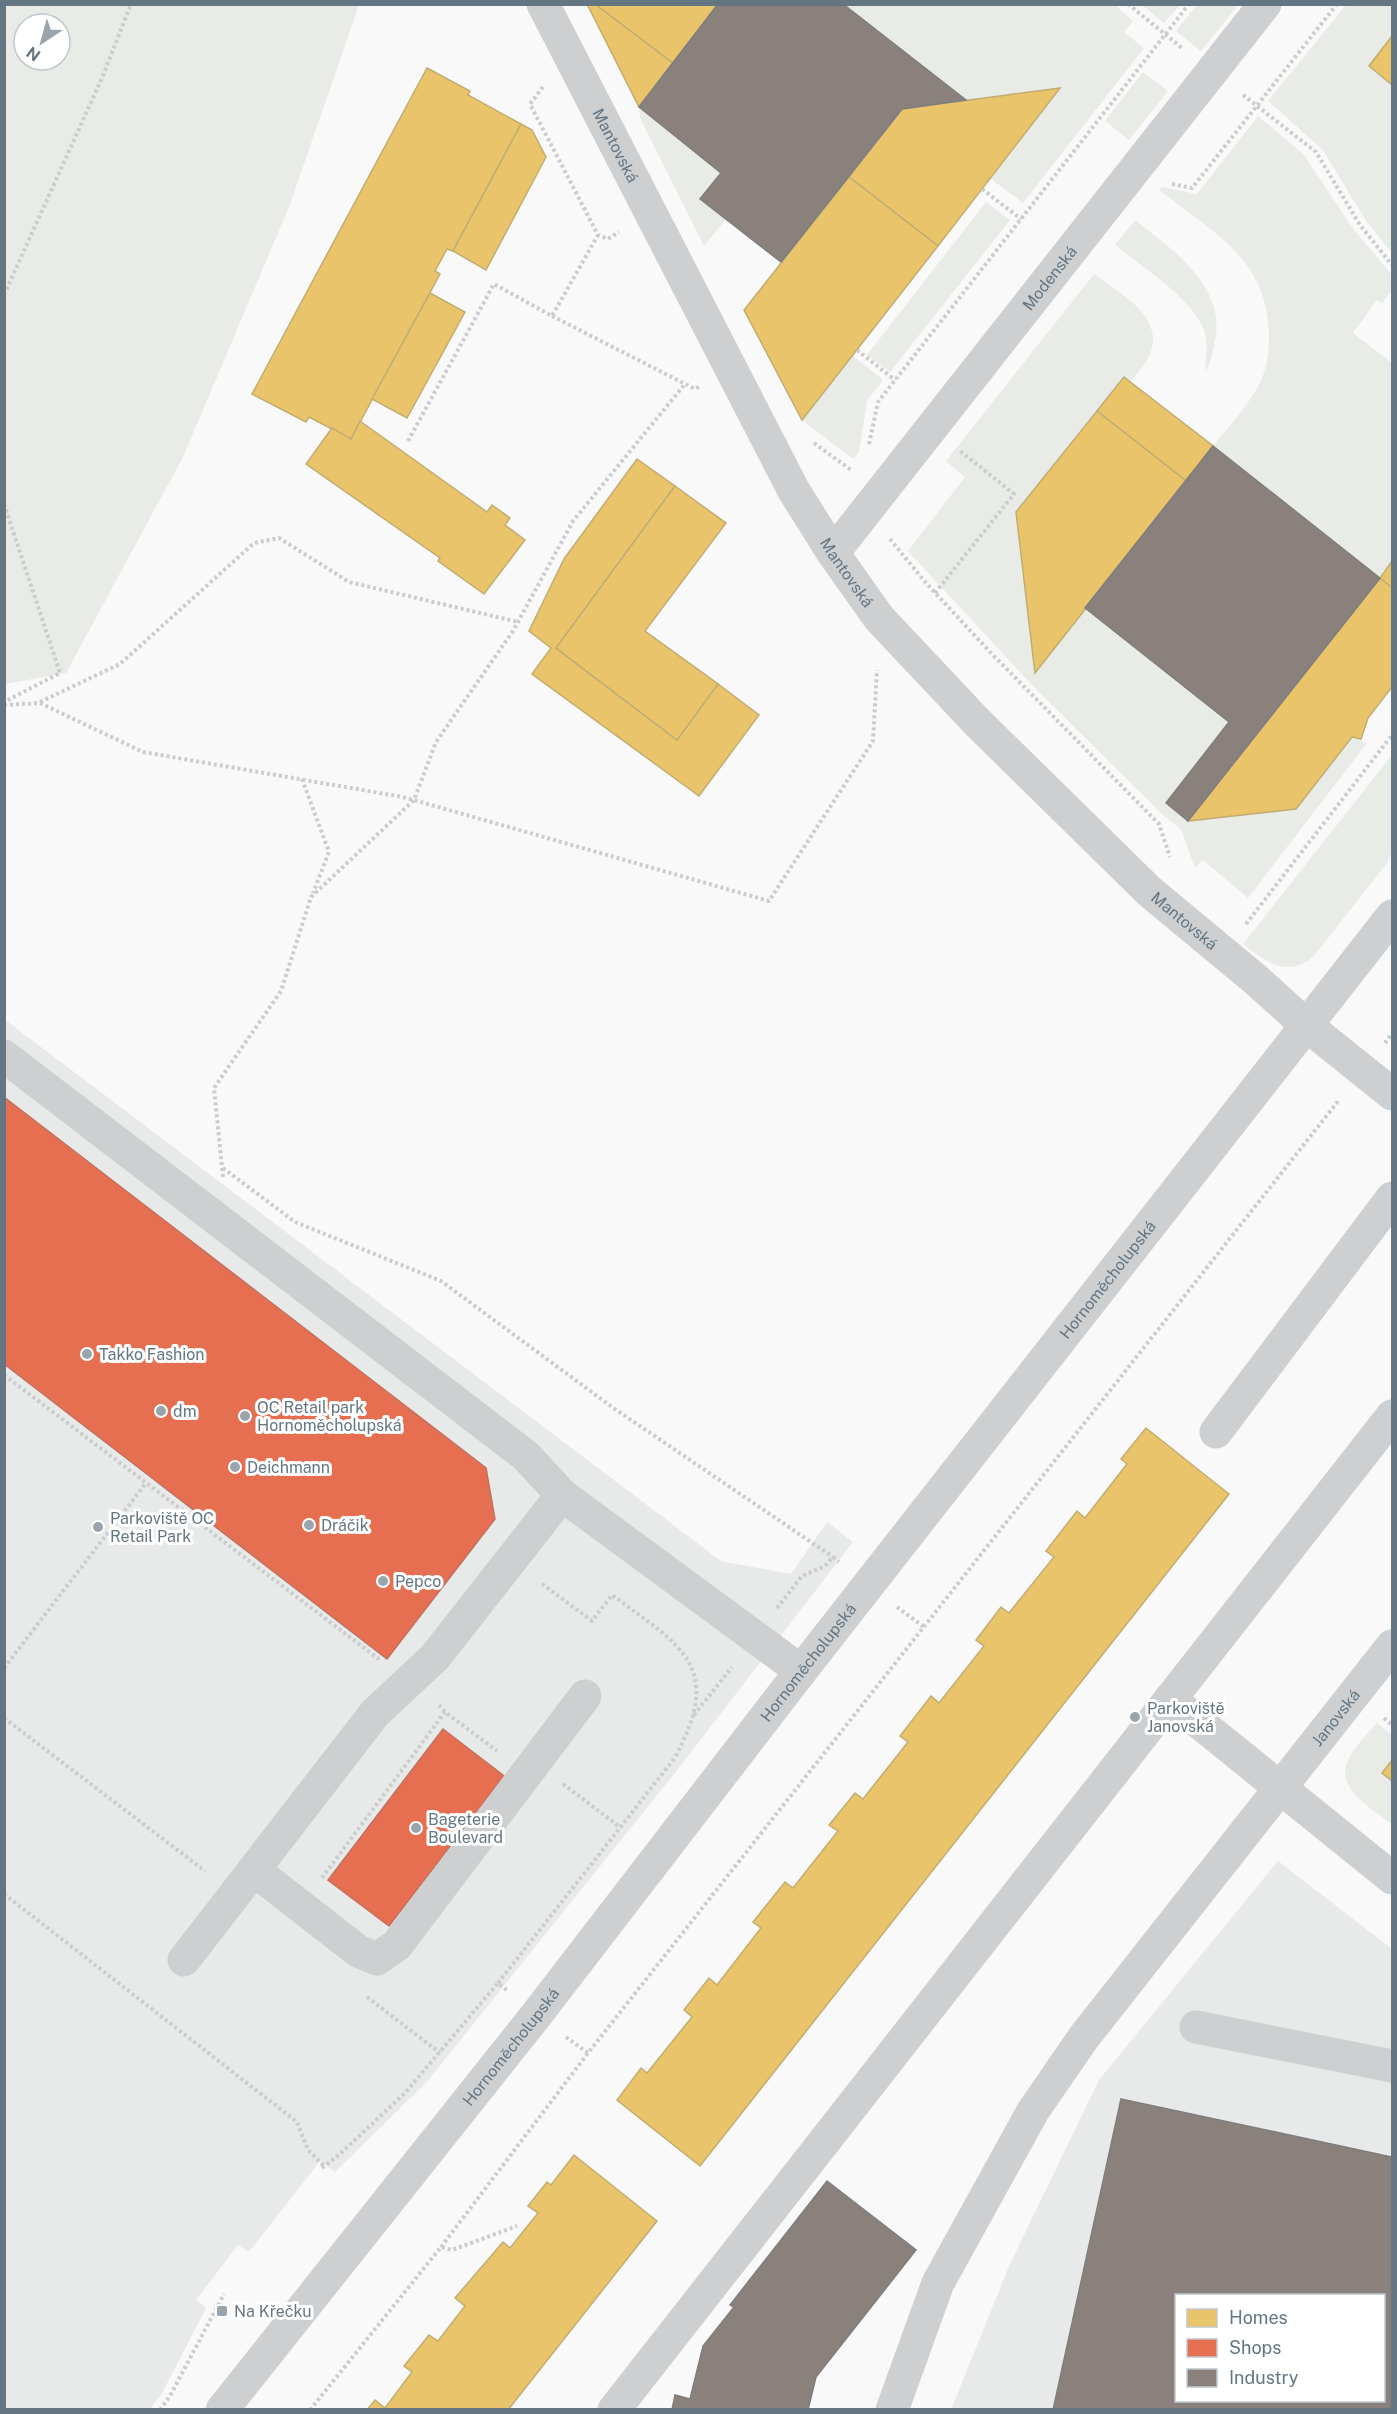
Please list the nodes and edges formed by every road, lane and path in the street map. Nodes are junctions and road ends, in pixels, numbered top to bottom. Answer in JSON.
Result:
{"nodes":[{"id":1,"x":131,"y":4,"type":"edge"},
{"id":2,"x":543,"y":4,"type":"edge"},
{"id":3,"x":1128,"y":4,"type":"edge"},
{"id":4,"x":1189,"y":4,"type":"edge"},
{"id":5,"x":1264,"y":4,"type":"edge"},
{"id":6,"x":1337,"y":4,"type":"edge"},
{"id":7,"x":1164,"y":35,"type":"junction"},
{"id":8,"x":1212,"y":71,"type":"junction"},
{"id":9,"x":1258,"y":106,"type":"junction"},
{"id":10,"x":982,"y":189,"type":"dead end"},
{"id":11,"x":1021,"y":219,"type":"junction"},
{"id":12,"x":598,"y":236,"type":"dead end"},
{"id":13,"x":1392,"y":265,"type":"edge"},
{"id":14,"x":4,"y":295,"type":"edge"},
{"id":15,"x":552,"y":315,"type":"junction"},
{"id":16,"x":857,"y":350,"type":"dead end"},
{"id":17,"x":896,"y":380,"type":"junction"},
{"id":18,"x":685,"y":384,"type":"junction"},
{"id":19,"x":703,"y":385,"type":"dead end"},
{"id":20,"x":809,"y":440,"type":"dead end"},
{"id":21,"x":408,"y":441,"type":"dead end"},
{"id":22,"x":952,"y":444,"type":"dead end"},
{"id":23,"x":868,"y":448,"type":"dead end"},
{"id":24,"x":880,"y":491,"type":"junction"},
{"id":25,"x":4,"y":504,"type":"edge"},
{"id":26,"x":884,"y":531,"type":"dead end"},
{"id":27,"x":833,"y":554,"type":"junction"},
{"id":28,"x":934,"y":593,"type":"junction"},
{"id":29,"x":879,"y":618,"type":"junction"},
{"id":30,"x":518,"y":622,"type":"junction"},
{"id":31,"x":4,"y":703,"type":"edge"},
{"id":32,"x":40,"y":703,"type":"junction"},
{"id":33,"x":1392,"y":735,"type":"edge"},
{"id":34,"x":302,"y":779,"type":"junction"},
{"id":35,"x":414,"y":800,"type":"junction"},
{"id":36,"x":1173,"y":867,"type":"dead end"},
{"id":37,"x":312,"y":897,"type":"junction"},
{"id":38,"x":1392,"y":916,"type":"edge"},
{"id":39,"x":1240,"y":933,"type":"dead end"},
{"id":40,"x":1306,"y":1025,"type":"junction"},
{"id":41,"x":1392,"y":1033,"type":"edge"},
{"id":42,"x":4,"y":1056,"type":"edge"},
{"id":43,"x":1359,"y":1068,"type":"junction"},
{"id":44,"x":1392,"y":1094,"type":"edge"},
{"id":45,"x":223,"y":1167,"type":"junction"},
{"id":46,"x":1392,"y":1198,"type":"edge"},
{"id":47,"x":225,"y":1225,"type":"junction"},
{"id":48,"x":4,"y":1375,"type":"edge"},
{"id":49,"x":1392,"y":1416,"type":"edge"},
{"id":50,"x":1216,"y":1432,"type":"dead end"},
{"id":51,"x":146,"y":1483,"type":"junction"},
{"id":52,"x":562,"y":1495,"type":"junction"},
{"id":53,"x":833,"y":1557,"type":"dead end"},
{"id":54,"x":1392,"y":1646,"type":"edge"},
{"id":55,"x":382,"y":1662,"type":"dead end"},
{"id":56,"x":4,"y":1668,"type":"edge"},
{"id":57,"x":801,"y":1671,"type":"junction"},
{"id":58,"x":585,"y":1696,"type":"dead end"},
{"id":59,"x":1170,"y":1700,"type":"junction"},
{"id":60,"x":445,"y":1713,"type":"dead end"},
{"id":61,"x":1281,"y":1789,"type":"junction"},
{"id":62,"x":254,"y":1870,"type":"junction"},
{"id":63,"x":1392,"y":1878,"type":"edge"},
{"id":64,"x":4,"y":1894,"type":"edge"},
{"id":65,"x":296,"y":1903,"type":"junction"},
{"id":66,"x":184,"y":1960,"type":"dead end"},
{"id":67,"x":1196,"y":2027,"type":"dead end"},
{"id":68,"x":1392,"y":2066,"type":"edge"},
{"id":69,"x":324,"y":2166,"type":"dead end"},
{"id":70,"x":517,"y":2226,"type":"dead end"},
{"id":71,"x":441,"y":2247,"type":"junction"},
{"id":72,"x":224,"y":2294,"type":"dead end"},
{"id":73,"x":160,"y":2409,"type":"edge"},
{"id":74,"x":222,"y":2409,"type":"edge"},
{"id":75,"x":310,"y":2409,"type":"edge"},
{"id":76,"x":614,"y":2409,"type":"edge"},
{"id":77,"x":892,"y":2409,"type":"edge"}],
"edges":[{"from":1,"to":14,"type":"path"},
{"from":2,"to":27,"type":"street","name":"Mantovská"},
{"from":3,"to":7,"type":"path"},
{"from":4,"to":7,"type":"path"},
{"from":5,"to":8,"type":"street","name":"Modenská"},
{"from":6,"to":9,"type":"path"},
{"from":7,"to":8,"type":"path"},
{"from":7,"to":11,"type":"path"},
{"from":8,"to":9,"type":"path"},
{"from":8,"to":24,"type":"street","name":"Modenská"},
{"from":9,"to":13,"type":"path"},
{"from":10,"to":11,"type":"path"},
{"from":11,"to":17,"type":"path"},
{"from":12,"to":15,"type":"path"},
{"from":15,"to":18,"type":"path"},
{"from":15,"to":21,"type":"path"},
{"from":16,"to":17,"type":"path"},
{"from":17,"to":23,"type":"path"},
{"from":18,"to":19,"type":"path"},
{"from":18,"to":30,"type":"path"},
{"from":20,"to":24,"type":"path"},
{"from":22,"to":28,"type":"path"},
{"from":24,"to":27,"type":"street","name":"Modenská"},
{"from":25,"to":31,"type":"path"},
{"from":26,"to":28,"type":"path"},
{"from":27,"to":29,"type":"street","name":"Mantovská"},
{"from":28,"to":36,"type":"path"},
{"from":29,"to":35,"type":"path"},
{"from":29,"to":40,"type":"street","name":"Mantovská"},
{"from":30,"to":32,"type":"path"},
{"from":30,"to":35,"type":"path"},
{"from":31,"to":32,"type":"path"},
{"from":32,"to":34,"type":"path"},
{"from":33,"to":39,"type":"path"},
{"from":34,"to":35,"type":"path"},
{"from":34,"to":37,"type":"path"},
{"from":35,"to":37,"type":"path"},
{"from":37,"to":45,"type":"path"},
{"from":38,"to":40,"type":"street","name":"Hornoměcholupská"},
{"from":40,"to":43,"type":"street","name":"Mantovská"},
{"from":40,"to":57,"type":"street","name":"Hornoměcholupská"},
{"from":41,"to":43,"type":"path"},
{"from":42,"to":47,"type":"street"},
{"from":43,"to":44,"type":"street","name":"Mantovská"},
{"from":43,"to":71,"type":"path"},
{"from":45,"to":47,"type":"path"},
{"from":45,"to":53,"type":"path"},
{"from":46,"to":50,"type":"street"},
{"from":47,"to":52,"type":"street"},
{"from":48,"to":51,"type":"path"},
{"from":49,"to":59,"type":"street"},
{"from":51,"to":55,"type":"path"},
{"from":51,"to":56,"type":"path"},
{"from":52,"to":57,"type":"street"},
{"from":52,"to":62,"type":"street"},
{"from":54,"to":61,"type":"street","name":"Janovská"},
{"from":57,"to":74,"type":"street","name":"Hornoměcholupská"},
{"from":58,"to":65,"type":"street"},
{"from":59,"to":61,"type":"street"},
{"from":59,"to":76,"type":"street"},
{"from":60,"to":65,"type":"path"},
{"from":61,"to":63,"type":"street"},
{"from":61,"to":77,"type":"street","name":"Janovská"},
{"from":62,"to":65,"type":"street"},
{"from":62,"to":66,"type":"street"},
{"from":64,"to":69,"type":"path"},
{"from":67,"to":68,"type":"street"},
{"from":70,"to":71,"type":"path"},
{"from":71,"to":75,"type":"path"},
{"from":72,"to":73,"type":"path"}]}
